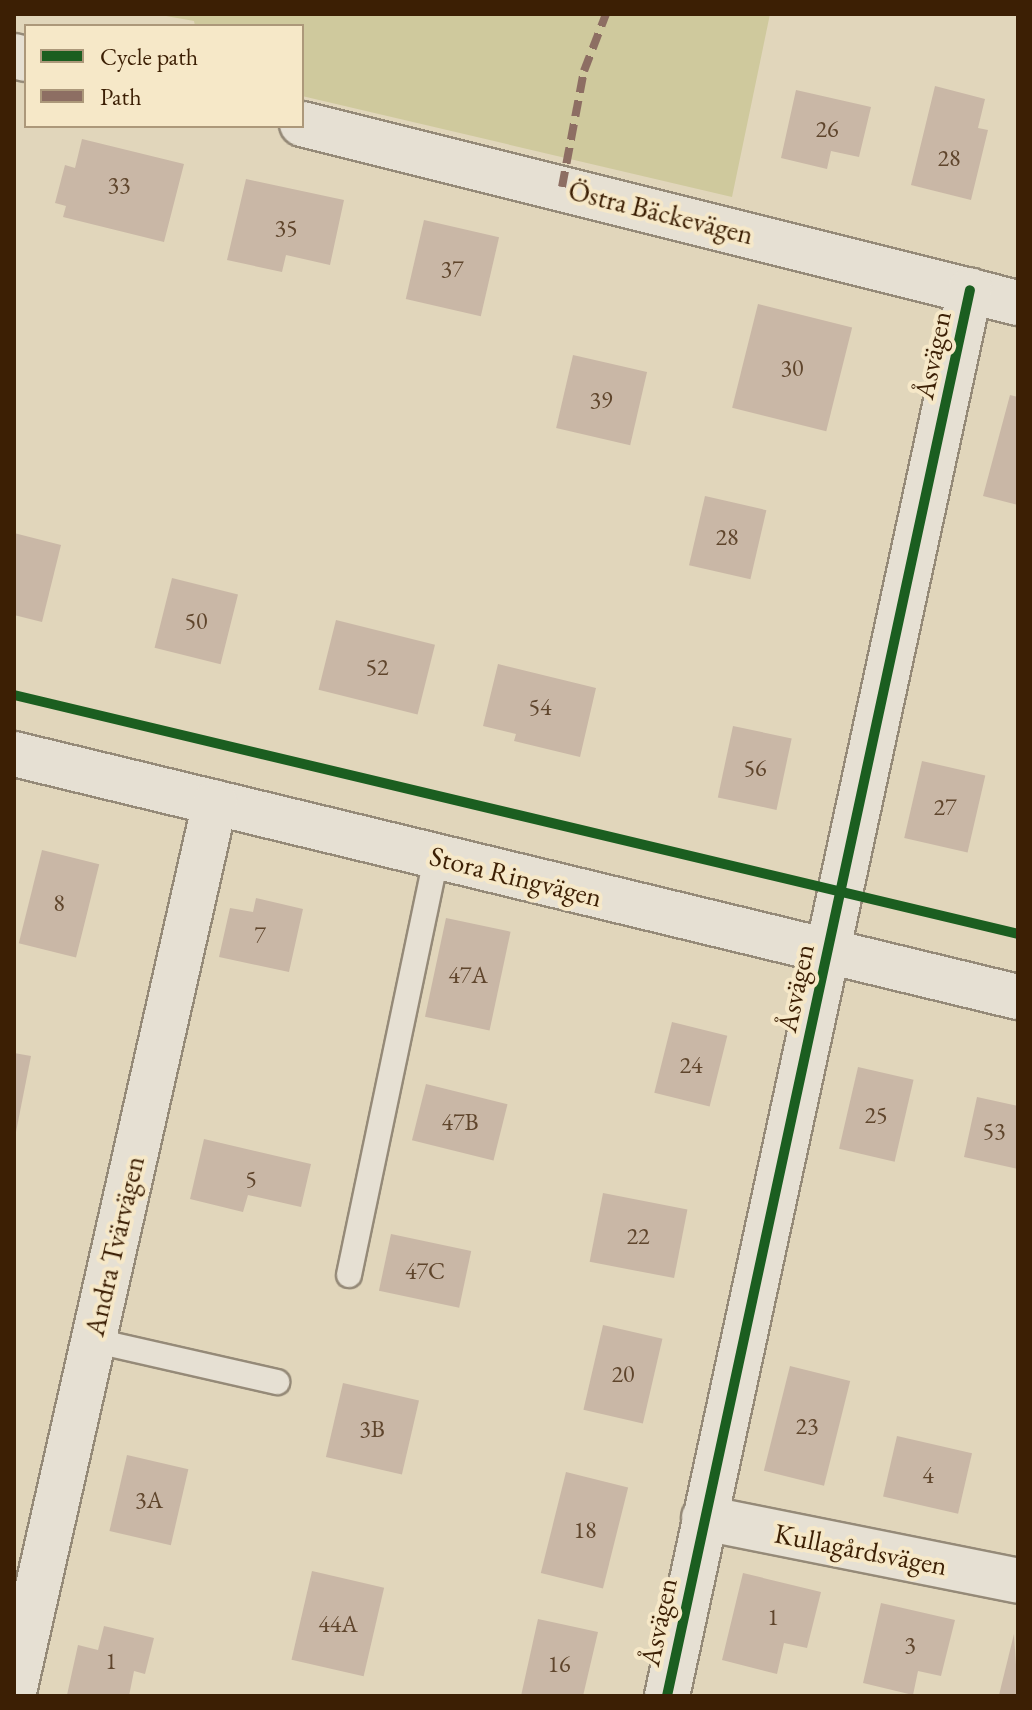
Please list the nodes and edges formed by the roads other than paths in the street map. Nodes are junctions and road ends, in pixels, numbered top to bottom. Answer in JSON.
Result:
{"nodes":[{"id":1,"x":304,"y":124,"type":"edge"},
{"id":2,"x":970,"y":290,"type":"junction"},
{"id":3,"x":1018,"y":303,"type":"edge"},
{"id":4,"x":14,"y":754,"type":"edge"},
{"id":5,"x":215,"y":802,"type":"junction"},
{"id":6,"x":436,"y":857,"type":"junction"},
{"id":7,"x":828,"y":953,"type":"junction"},
{"id":8,"x":1018,"y":997,"type":"edge"},
{"id":9,"x":349,"y":1275,"type":"dead end"},
{"id":10,"x":92,"y":1340,"type":"junction"},
{"id":11,"x":277,"y":1382,"type":"dead end"},
{"id":12,"x":704,"y":1518,"type":"junction"},
{"id":13,"x":1018,"y":1581,"type":"edge"},
{"id":14,"x":14,"y":1692,"type":"edge"},
{"id":15,"x":667,"y":1696,"type":"edge"}],
"edges":[{"from":1,"to":2,"type":"street","name":"Östra Bäckevägen"},
{"from":2,"to":3,"type":"street","name":"Östra Bäckevägen"},
{"from":2,"to":7,"type":"street","name":"Åsvägen"},
{"from":4,"to":5,"type":"street","name":"Stora Ringvägen"},
{"from":5,"to":6,"type":"street","name":"Stora Ringvägen"},
{"from":5,"to":10,"type":"street","name":"Andra Tvärvägen"},
{"from":6,"to":7,"type":"street","name":"Stora Ringvägen"},
{"from":6,"to":9,"type":"lane"},
{"from":7,"to":8,"type":"street","name":"Stora Ringvägen"},
{"from":7,"to":12,"type":"street","name":"Åsvägen"},
{"from":10,"to":11,"type":"lane"},
{"from":10,"to":14,"type":"street","name":"Andra Tvärvägen"},
{"from":12,"to":13,"type":"street","name":"Kullagårdsvägen"},
{"from":12,"to":15,"type":"street","name":"Åsvägen"}]}
